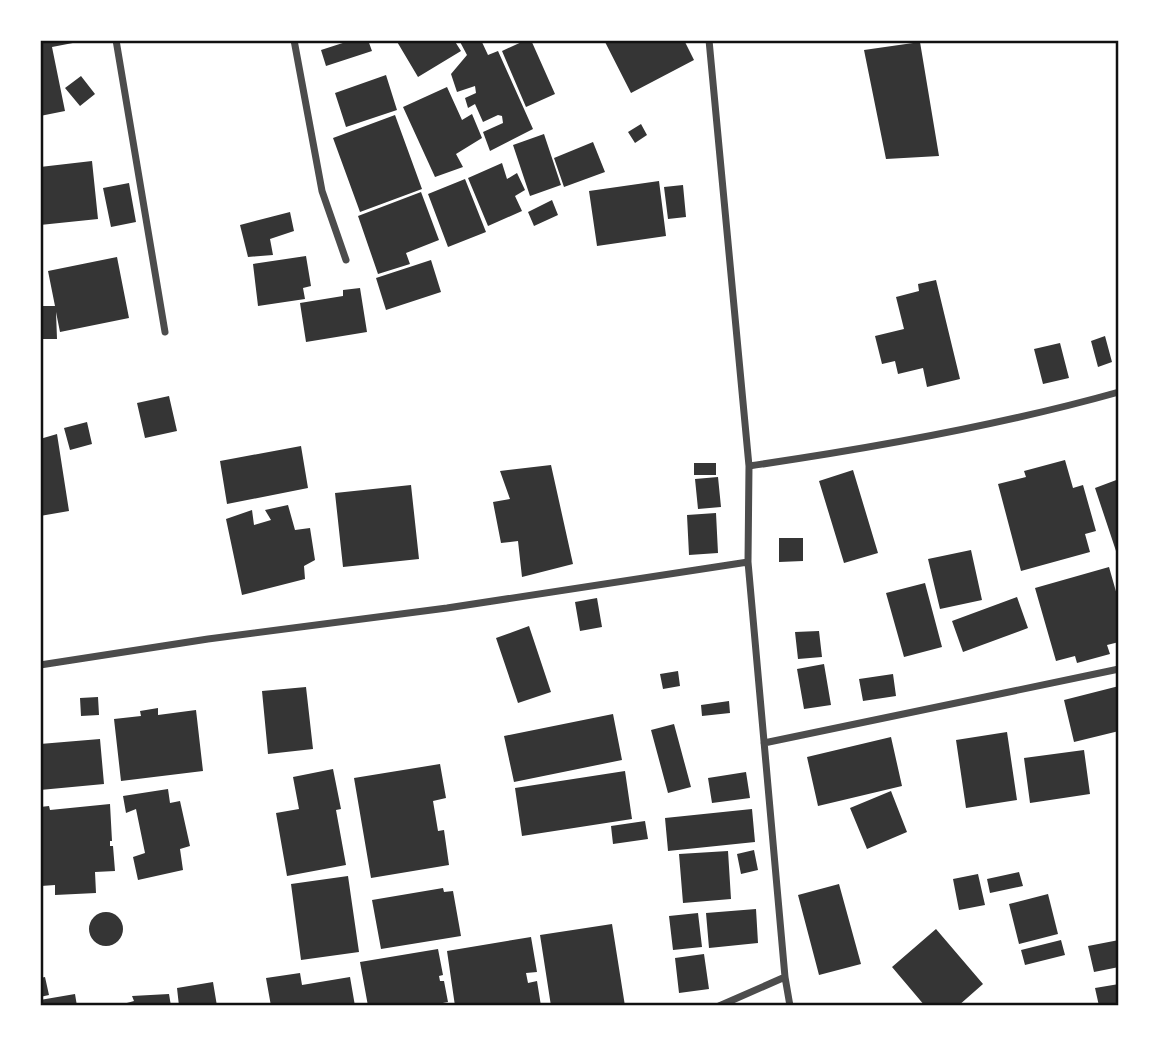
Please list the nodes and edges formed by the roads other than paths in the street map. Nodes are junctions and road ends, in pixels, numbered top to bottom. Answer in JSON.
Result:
{"nodes":[{"id":1,"x":116,"y":40,"type":"edge"},
{"id":2,"x":294,"y":40,"type":"edge"},
{"id":3,"x":709,"y":40,"type":"edge"},
{"id":4,"x":346,"y":260,"type":"dead end"},
{"id":5,"x":165,"y":332,"type":"dead end"},
{"id":6,"x":1119,"y":392,"type":"edge"},
{"id":7,"x":749,"y":466,"type":"junction"},
{"id":8,"x":748,"y":562,"type":"junction"},
{"id":9,"x":40,"y":665,"type":"edge"},
{"id":10,"x":1119,"y":669,"type":"edge"},
{"id":11,"x":764,"y":743,"type":"junction"},
{"id":12,"x":785,"y":977,"type":"junction"},
{"id":13,"x":719,"y":1006,"type":"edge"},
{"id":14,"x":790,"y":1006,"type":"edge"}],
"edges":[{"from":1,"to":5,"type":"street"},
{"from":2,"to":4,"type":"street"},
{"from":3,"to":7,"type":"street"},
{"from":6,"to":7,"type":"street"},
{"from":7,"to":8,"type":"street"},
{"from":8,"to":9,"type":"street"},
{"from":8,"to":11,"type":"street"},
{"from":10,"to":11,"type":"street"},
{"from":11,"to":12,"type":"street"},
{"from":12,"to":13,"type":"street"},
{"from":12,"to":14,"type":"street"}]}
